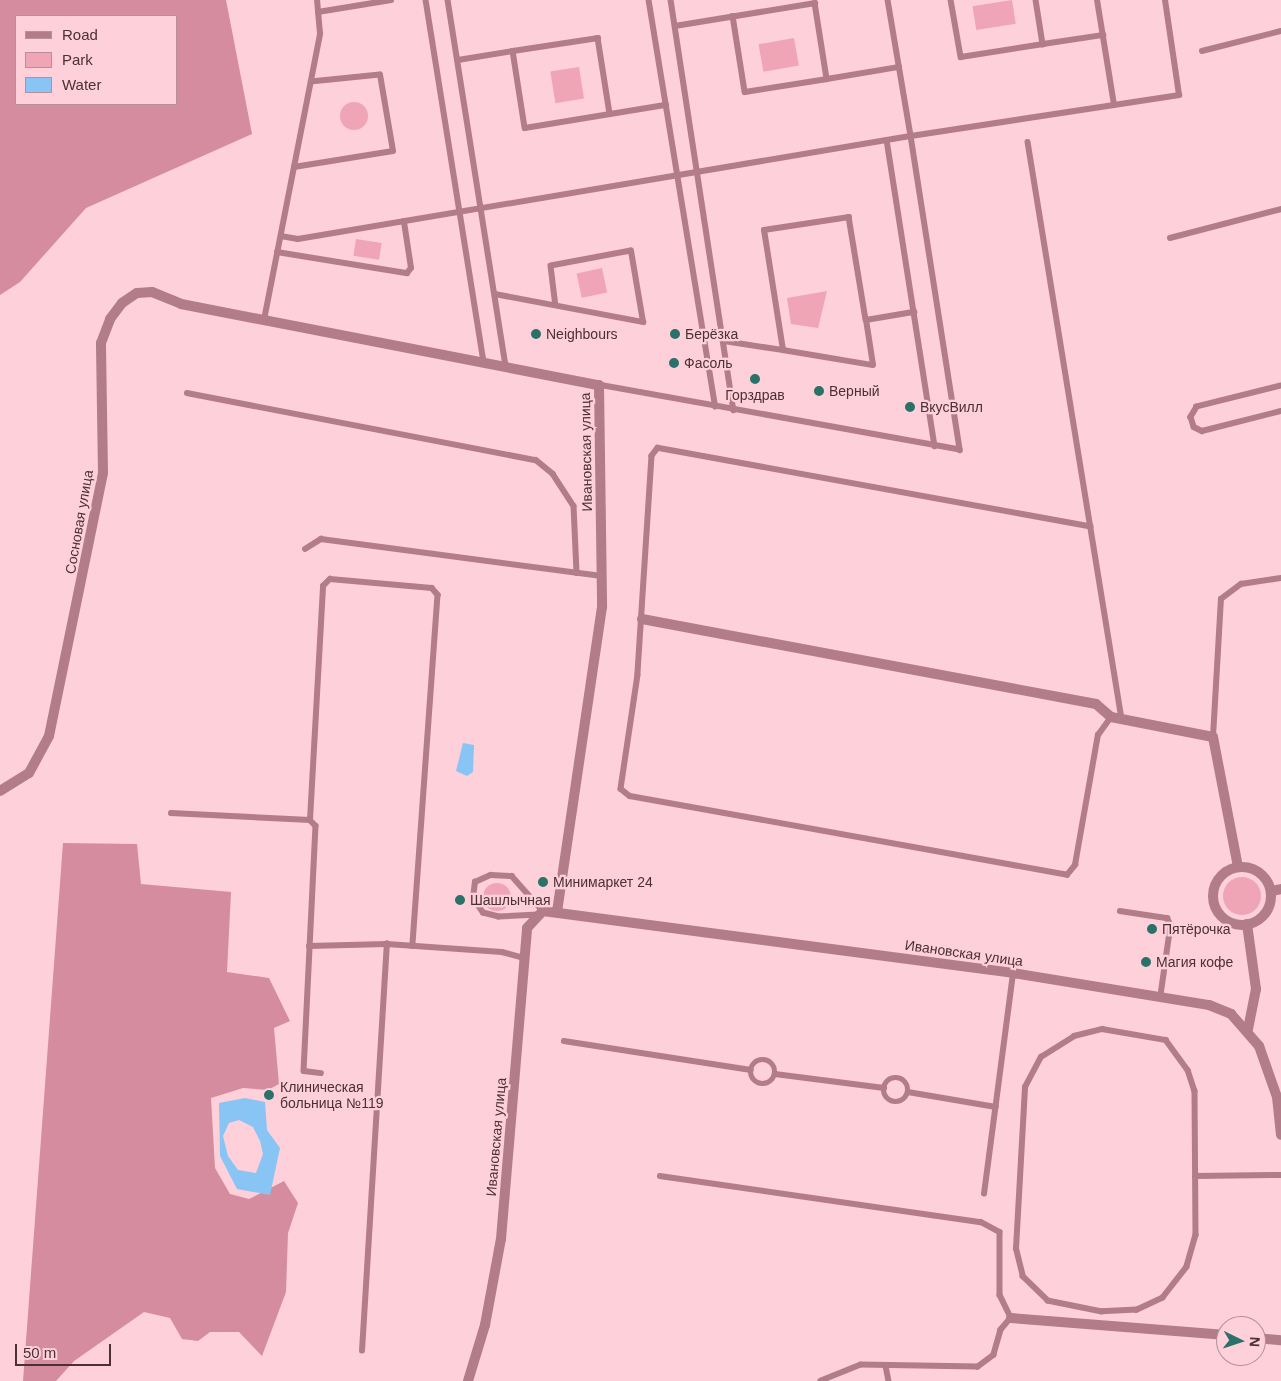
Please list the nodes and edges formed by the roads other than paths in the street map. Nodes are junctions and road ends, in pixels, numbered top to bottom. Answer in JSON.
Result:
{"nodes":[{"id":1,"x":316,"y":0,"type":"edge"},
{"id":2,"x":391,"y":0,"type":"edge"},
{"id":3,"x":426,"y":0,"type":"edge"},
{"id":4,"x":448,"y":0,"type":"edge"},
{"id":5,"x":649,"y":0,"type":"edge"},
{"id":6,"x":671,"y":0,"type":"edge"},
{"id":7,"x":888,"y":0,"type":"edge"},
{"id":8,"x":952,"y":0,"type":"edge"},
{"id":9,"x":1036,"y":0,"type":"edge"},
{"id":10,"x":1097,"y":0,"type":"edge"},
{"id":11,"x":1165,"y":0,"type":"edge"},
{"id":12,"x":318,"y":12,"type":"junction"},
{"id":13,"x":733,"y":16,"type":"junction"},
{"id":14,"x":675,"y":26,"type":"junction"},
{"id":15,"x":1281,"y":32,"type":"edge"},
{"id":16,"x":1103,"y":34,"type":"junction"},
{"id":17,"x":1043,"y":44,"type":"junction"},
{"id":18,"x":513,"y":51,"type":"junction"},
{"id":19,"x":1202,"y":51,"type":"dead end"},
{"id":20,"x":458,"y":60,"type":"junction"},
{"id":21,"x":899,"y":67,"type":"junction"},
{"id":22,"x":827,"y":79,"type":"junction"},
{"id":23,"x":311,"y":82,"type":"junction"},
{"id":24,"x":666,"y":105,"type":"junction"},
{"id":25,"x":1114,"y":105,"type":"junction"},
{"id":26,"x":610,"y":114,"type":"junction"},
{"id":27,"x":911,"y":136,"type":"junction"},
{"id":28,"x":887,"y":140,"type":"junction"},
{"id":29,"x":1028,"y":142,"type":"dead end"},
{"id":30,"x":294,"y":167,"type":"junction"},
{"id":31,"x":696,"y":172,"type":"junction"},
{"id":32,"x":678,"y":175,"type":"junction"},
{"id":33,"x":1281,"y":209,"type":"edge"},
{"id":34,"x":482,"y":210,"type":"junction"},
{"id":35,"x":460,"y":213,"type":"junction"},
{"id":36,"x":404,"y":222,"type":"junction"},
{"id":37,"x":280,"y":236,"type":"junction"},
{"id":38,"x":1170,"y":238,"type":"dead end"},
{"id":39,"x":277,"y":252,"type":"junction"},
{"id":40,"x":495,"y":294,"type":"junction"},
{"id":41,"x":181,"y":304,"type":"joint"},
{"id":42,"x":556,"y":304,"type":"junction"},
{"id":43,"x":914,"y":312,"type":"junction"},
{"id":44,"x":264,"y":320,"type":"junction"},
{"id":45,"x":866,"y":320,"type":"junction"},
{"id":46,"x":724,"y":341,"type":"junction"},
{"id":47,"x":784,"y":350,"type":"junction"},
{"id":48,"x":484,"y":363,"type":"junction"},
{"id":49,"x":506,"y":368,"type":"junction"},
{"id":50,"x":599,"y":386,"type":"junction"},
{"id":51,"x":1281,"y":386,"type":"edge"},
{"id":52,"x":187,"y":393,"type":"dead end"},
{"id":53,"x":716,"y":407,"type":"junction"},
{"id":54,"x":734,"y":410,"type":"junction"},
{"id":55,"x":1281,"y":411,"type":"edge"},
{"id":56,"x":935,"y":446,"type":"junction"},
{"id":57,"x":1091,"y":527,"type":"junction"},
{"id":58,"x":305,"y":549,"type":"dead end"},
{"id":59,"x":577,"y":573,"type":"junction"},
{"id":60,"x":602,"y":576,"type":"junction"},
{"id":61,"x":1281,"y":578,"type":"edge"},
{"id":62,"x":642,"y":619,"type":"junction"},
{"id":63,"x":1111,"y":717,"type":"junction"},
{"id":64,"x":1122,"y":719,"type":"junction"},
{"id":65,"x":1213,"y":737,"type":"junction"},
{"id":66,"x":0,"y":791,"type":"edge"},
{"id":67,"x":171,"y":813,"type":"dead end"},
{"id":68,"x":310,"y":820,"type":"junction"},
{"id":69,"x":1238,"y":867,"type":"junction"},
{"id":70,"x":1276,"y":890,"type":"edge"},
{"id":71,"x":557,"y":911,"type":"junction"},
{"id":72,"x":1120,"y":911,"type":"dead end"},
{"id":73,"x":540,"y":913,"type":"junction"},
{"id":74,"x":1247,"y":924,"type":"junction"},
{"id":75,"x":387,"y":944,"type":"junction"},
{"id":76,"x":309,"y":946,"type":"junction"},
{"id":77,"x":413,"y":946,"type":"junction"},
{"id":78,"x":524,"y":958,"type":"junction"},
{"id":79,"x":1013,"y":973,"type":"junction"},
{"id":80,"x":1161,"y":995,"type":"junction"},
{"id":81,"x":1248,"y":1029,"type":"junction"},
{"id":82,"x":564,"y":1041,"type":"dead end"},
{"id":83,"x":751,"y":1070,"type":"junction"},
{"id":84,"x":320,"y":1073,"type":"dead end"},
{"id":85,"x":775,"y":1074,"type":"junction"},
{"id":86,"x":884,"y":1088,"type":"junction"},
{"id":87,"x":908,"y":1092,"type":"junction"},
{"id":88,"x":996,"y":1106,"type":"junction"},
{"id":89,"x":1281,"y":1135,"type":"edge"},
{"id":90,"x":1281,"y":1175,"type":"edge"},
{"id":91,"x":660,"y":1176,"type":"dead end"},
{"id":92,"x":1195,"y":1176,"type":"junction"},
{"id":93,"x":984,"y":1194,"type":"dead end"},
{"id":94,"x":1011,"y":1318,"type":"junction"},
{"id":95,"x":1216,"y":1334,"type":"edge"},
{"id":96,"x":1266,"y":1339,"type":"edge"},
{"id":97,"x":1281,"y":1340,"type":"edge"},
{"id":98,"x":362,"y":1351,"type":"dead end"},
{"id":99,"x":886,"y":1366,"type":"junction"},
{"id":100,"x":468,"y":1381,"type":"edge"},
{"id":101,"x":821,"y":1381,"type":"edge"},
{"id":102,"x":889,"y":1381,"type":"edge"}],
"edges":[{"from":1,"to":12,"type":"lane"},
{"from":2,"to":12,"type":"lane"},
{"from":3,"to":35,"type":"lane"},
{"from":4,"to":20,"type":"lane"},
{"from":5,"to":24,"type":"lane"},
{"from":6,"to":14,"type":"lane"},
{"from":7,"to":21,"type":"lane"},
{"from":8,"to":17,"type":"lane"},
{"from":9,"to":17,"type":"lane"},
{"from":10,"to":16,"type":"lane"},
{"from":11,"to":25,"type":"lane"},
{"from":12,"to":23,"type":"lane"},
{"from":13,"to":14,"type":"lane"},
{"from":13,"to":22,"type":"lane"},
{"from":13,"to":22,"type":"lane"},
{"from":14,"to":31,"type":"lane"},
{"from":15,"to":19,"type":"lane"},
{"from":16,"to":17,"type":"lane"},
{"from":16,"to":25,"type":"lane"},
{"from":18,"to":20,"type":"lane"},
{"from":18,"to":26,"type":"lane"},
{"from":18,"to":26,"type":"lane"},
{"from":20,"to":34,"type":"lane"},
{"from":21,"to":22,"type":"lane"},
{"from":21,"to":27,"type":"lane"},
{"from":23,"to":30,"type":"lane"},
{"from":23,"to":30,"type":"lane"},
{"from":24,"to":26,"type":"lane"},
{"from":24,"to":32,"type":"lane"},
{"from":25,"to":27,"type":"lane"},
{"from":27,"to":28,"type":"lane"},
{"from":27,"to":56,"type":"lane"},
{"from":28,"to":31,"type":"lane"},
{"from":28,"to":43,"type":"lane"},
{"from":29,"to":57,"type":"lane"},
{"from":30,"to":37,"type":"lane"},
{"from":31,"to":32,"type":"lane"},
{"from":31,"to":46,"type":"lane"},
{"from":32,"to":34,"type":"lane"},
{"from":32,"to":53,"type":"lane"},
{"from":33,"to":38,"type":"lane"},
{"from":34,"to":35,"type":"lane"},
{"from":34,"to":40,"type":"lane"},
{"from":35,"to":36,"type":"lane"},
{"from":35,"to":48,"type":"lane"},
{"from":36,"to":37,"type":"lane"},
{"from":36,"to":39,"type":"lane"},
{"from":37,"to":39,"type":"lane"},
{"from":39,"to":44,"type":"lane"},
{"from":40,"to":42,"type":"lane"},
{"from":40,"to":49,"type":"lane"},
{"from":41,"to":44,"type":"street","name":"Ивановская улица"},
{"from":41,"to":66,"type":"street","name":"Сосновая улица"},
{"from":42,"to":42,"type":"lane"},
{"from":43,"to":45,"type":"lane"},
{"from":43,"to":56,"type":"lane"},
{"from":44,"to":48,"type":"street","name":"Ивановская улица"},
{"from":45,"to":47,"type":"lane"},
{"from":45,"to":47,"type":"lane"},
{"from":46,"to":47,"type":"lane"},
{"from":46,"to":54,"type":"lane"},
{"from":48,"to":49,"type":"street","name":"Ивановская улица"},
{"from":49,"to":50,"type":"street","name":"Ивановская улица"},
{"from":50,"to":53,"type":"lane"},
{"from":50,"to":60,"type":"street","name":"Ивановская улица"},
{"from":51,"to":55,"type":"lane"},
{"from":52,"to":59,"type":"lane"},
{"from":53,"to":54,"type":"lane"},
{"from":54,"to":56,"type":"lane"},
{"from":57,"to":62,"type":"lane"},
{"from":57,"to":64,"type":"lane"},
{"from":58,"to":59,"type":"lane"},
{"from":59,"to":60,"type":"lane"},
{"from":60,"to":71,"type":"street","name":"Ивановская улица"},
{"from":61,"to":65,"type":"lane"},
{"from":62,"to":63,"type":"street"},
{"from":62,"to":63,"type":"lane"},
{"from":63,"to":64,"type":"street"},
{"from":64,"to":65,"type":"street"},
{"from":65,"to":69,"type":"street"},
{"from":67,"to":68,"type":"lane"},
{"from":68,"to":76,"type":"lane"},
{"from":68,"to":77,"type":"lane"},
{"from":69,"to":70,"type":"street"},
{"from":69,"to":74,"type":"street"},
{"from":70,"to":74,"type":"street"},
{"from":71,"to":73,"type":"street","name":"Ивановская улица"},
{"from":71,"to":79,"type":"street","name":"Ивановская улица"},
{"from":72,"to":80,"type":"lane"},
{"from":73,"to":73,"type":"lane"},
{"from":73,"to":78,"type":"street","name":"Ивановская улица"},
{"from":74,"to":81,"type":"street"},
{"from":75,"to":76,"type":"lane"},
{"from":75,"to":77,"type":"lane"},
{"from":75,"to":98,"type":"lane"},
{"from":76,"to":84,"type":"lane"},
{"from":77,"to":78,"type":"lane"},
{"from":78,"to":100,"type":"street","name":"Ивановская улица"},
{"from":79,"to":80,"type":"street","name":"Ивановская улица"},
{"from":79,"to":88,"type":"lane"},
{"from":80,"to":81,"type":"street","name":"Ивановская улица"},
{"from":81,"to":89,"type":"street","name":"Ивановская улица"},
{"from":82,"to":83,"type":"lane"},
{"from":83,"to":85,"type":"lane"},
{"from":83,"to":85,"type":"lane"},
{"from":85,"to":86,"type":"lane"},
{"from":86,"to":87,"type":"lane"},
{"from":86,"to":87,"type":"lane"},
{"from":87,"to":88,"type":"lane"},
{"from":88,"to":93,"type":"lane"},
{"from":90,"to":92,"type":"lane"},
{"from":91,"to":94,"type":"lane"},
{"from":92,"to":92,"type":"lane"},
{"from":94,"to":95,"type":"street"},
{"from":94,"to":99,"type":"lane"},
{"from":96,"to":97,"type":"street"},
{"from":99,"to":101,"type":"lane"},
{"from":99,"to":102,"type":"lane"}]}
